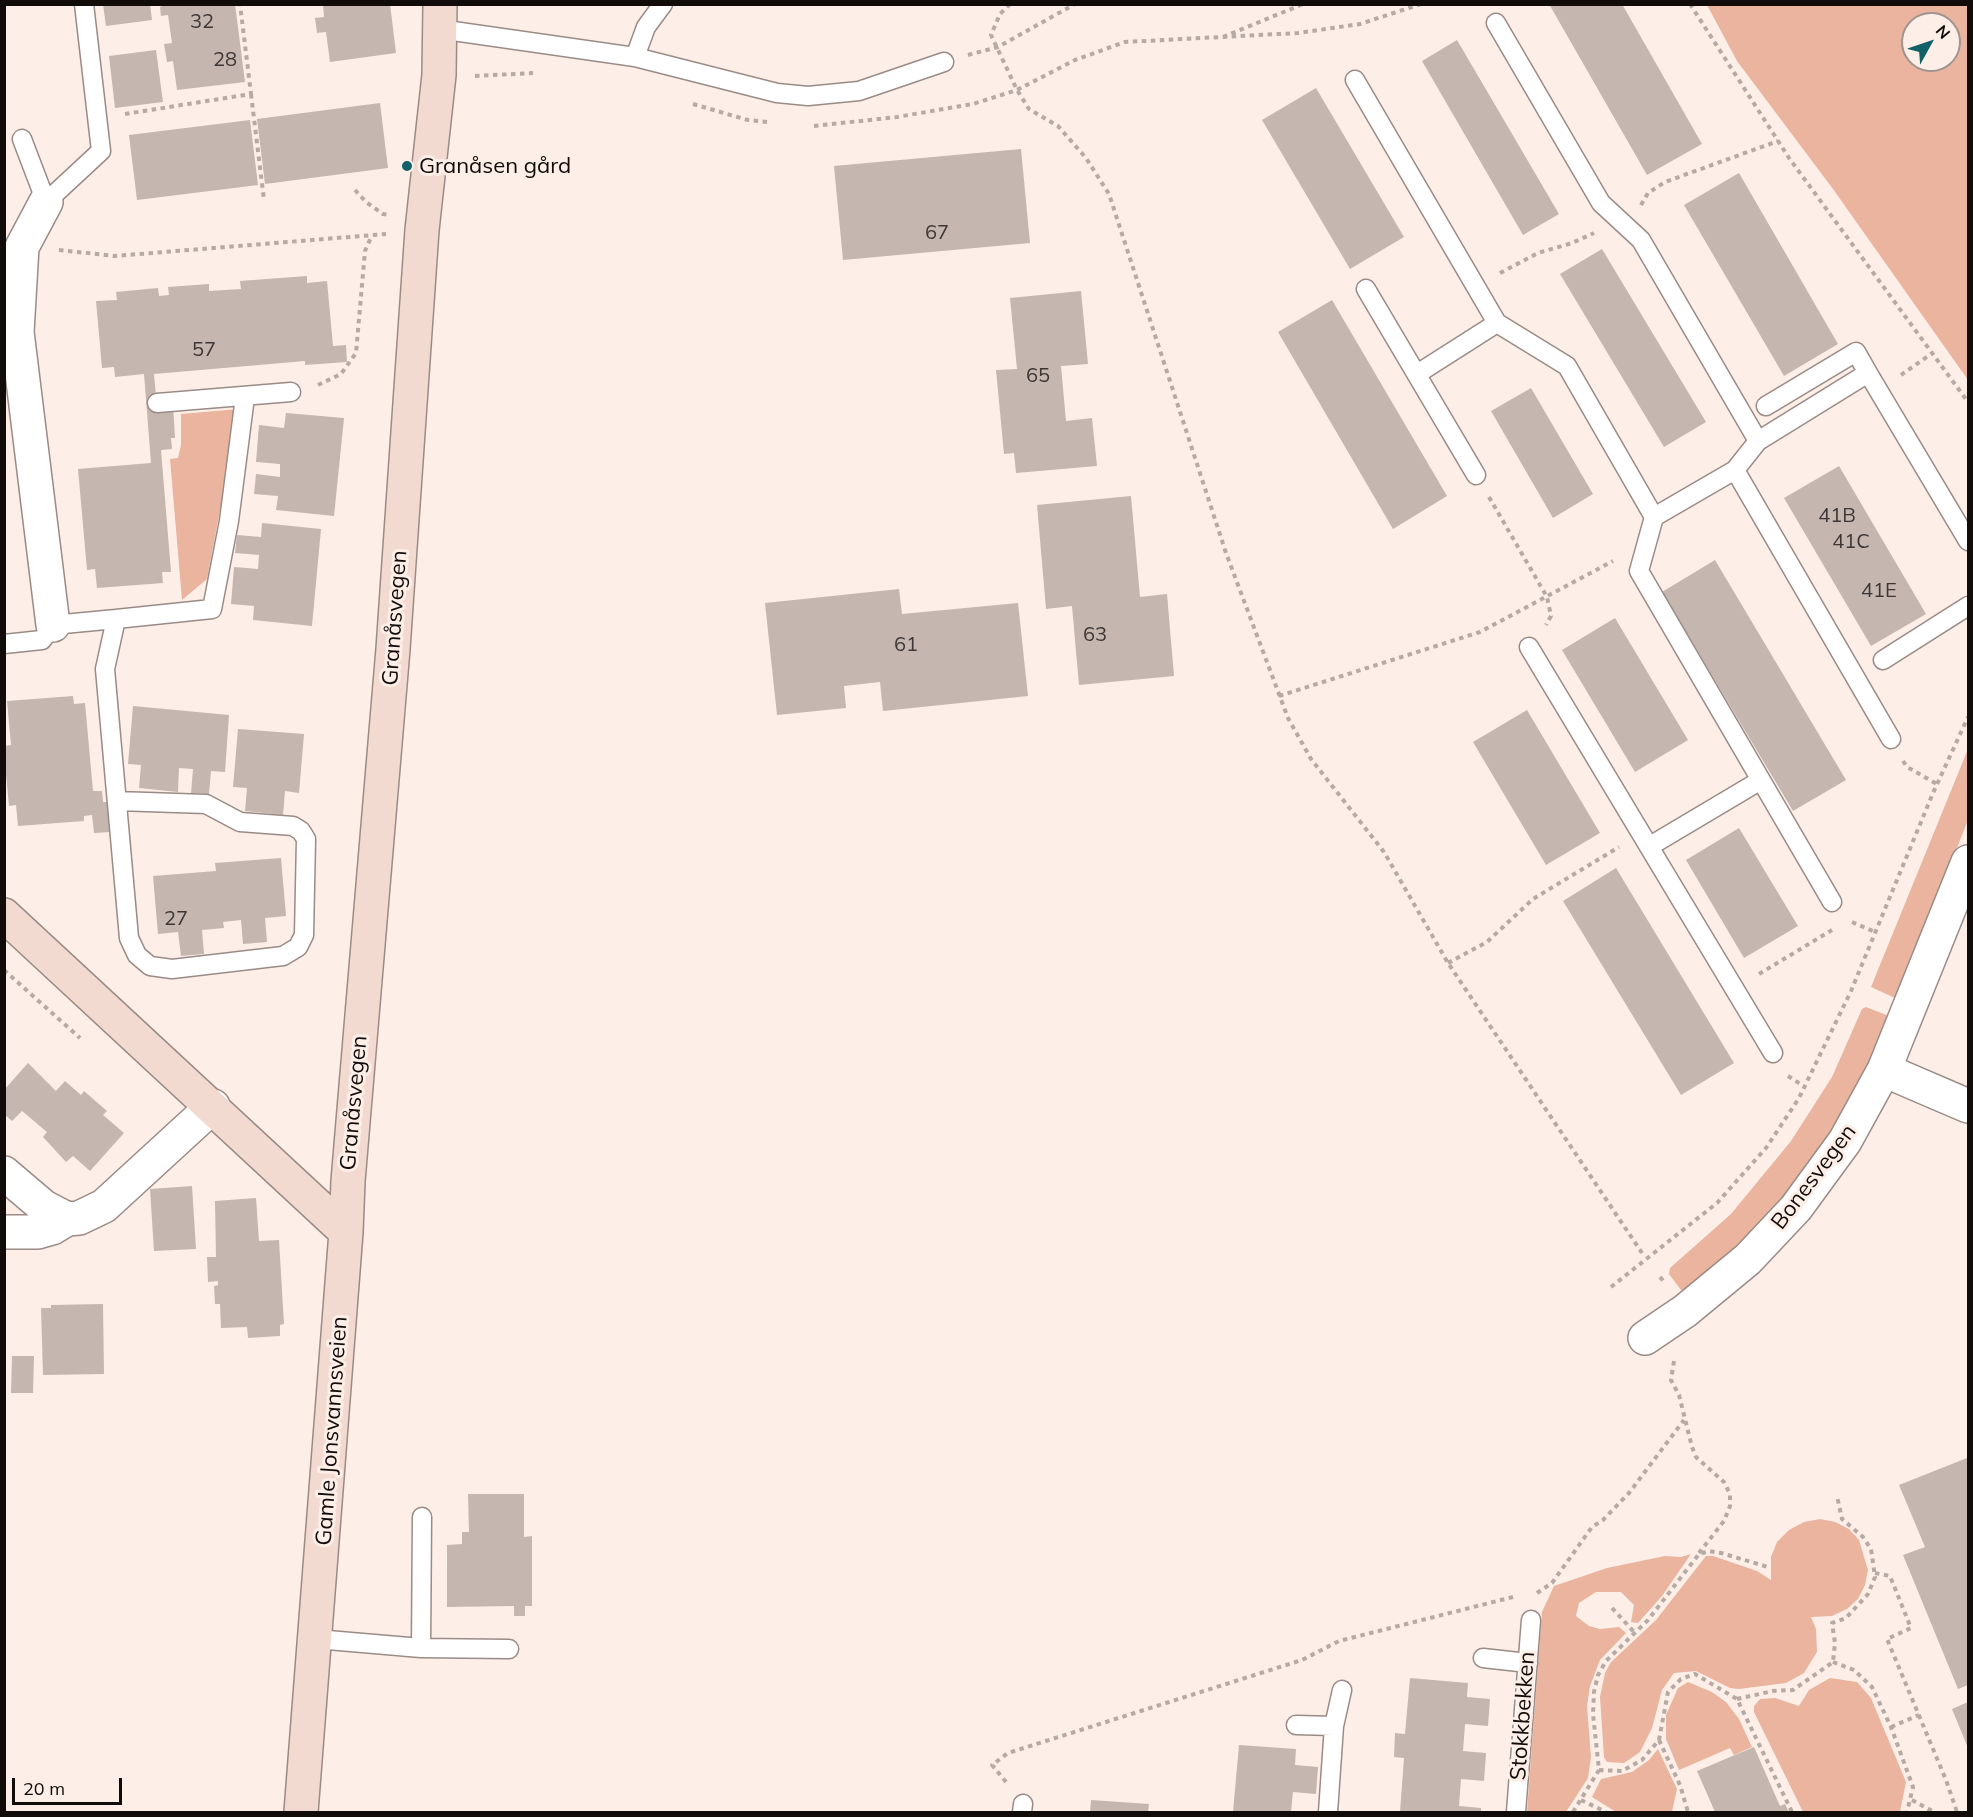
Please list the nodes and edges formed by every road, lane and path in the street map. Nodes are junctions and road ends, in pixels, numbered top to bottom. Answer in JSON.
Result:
{"nodes":[{"id":1,"x":84,"y":4,"type":"edge"},
{"id":2,"x":240,"y":4,"type":"edge"},
{"id":3,"x":663,"y":4,"type":"edge"},
{"id":4,"x":1010,"y":4,"type":"edge"},
{"id":5,"x":1075,"y":4,"type":"edge"},
{"id":6,"x":1303,"y":4,"type":"edge"},
{"id":7,"x":1690,"y":4,"type":"edge"},
{"id":8,"x":440,"y":17,"type":"edge"},
{"id":9,"x":1496,"y":23,"type":"dead end"},
{"id":10,"x":1219,"y":38,"type":"dead end"},
{"id":11,"x":998,"y":47,"type":"junction"},
{"id":12,"x":635,"y":57,"type":"junction"},
{"id":13,"x":944,"y":62,"type":"joint"},
{"id":14,"x":1354,"y":80,"type":"dead end"},
{"id":15,"x":251,"y":94,"type":"junction"},
{"id":16,"x":98,"y":119,"type":"junction"},
{"id":17,"x":22,"y":139,"type":"dead end"},
{"id":18,"x":1778,"y":141,"type":"junction"},
{"id":19,"x":355,"y":190,"type":"dead end"},
{"id":20,"x":264,"y":201,"type":"dead end"},
{"id":21,"x":46,"y":202,"type":"junction"},
{"id":22,"x":399,"y":216,"type":"dead end"},
{"id":23,"x":1620,"y":221,"type":"junction"},
{"id":24,"x":390,"y":234,"type":"dead end"},
{"id":25,"x":372,"y":235,"type":"junction"},
{"id":26,"x":13,"y":247,"type":"edge"},
{"id":27,"x":1476,"y":288,"type":"junction"},
{"id":28,"x":1366,"y":289,"type":"dead end"},
{"id":29,"x":1497,"y":323,"type":"junction"},
{"id":30,"x":1868,"y":373,"type":"junction"},
{"id":31,"x":1417,"y":374,"type":"junction"},
{"id":32,"x":291,"y":392,"type":"joint"},
{"id":33,"x":245,"y":397,"type":"junction"},
{"id":34,"x":1968,"y":402,"type":"edge"},
{"id":35,"x":157,"y":403,"type":"dead end"},
{"id":36,"x":1766,"y":406,"type":"dead end"},
{"id":37,"x":1758,"y":441,"type":"junction"},
{"id":38,"x":1735,"y":470,"type":"junction"},
{"id":39,"x":1476,"y":475,"type":"joint"},
{"id":40,"x":1654,"y":517,"type":"junction"},
{"id":41,"x":1968,"y":541,"type":"edge"},
{"id":42,"x":1548,"y":597,"type":"dead end"},
{"id":43,"x":1968,"y":606,"type":"edge"},
{"id":44,"x":116,"y":619,"type":"junction"},
{"id":45,"x":53,"y":624,"type":"junction"},
{"id":46,"x":4,"y":644,"type":"edge"},
{"id":47,"x":1529,"y":647,"type":"dead end"},
{"id":48,"x":1883,"y":660,"type":"dead end"},
{"id":49,"x":1968,"y":717,"type":"edge"},
{"id":50,"x":1891,"y":739,"type":"joint"},
{"id":51,"x":1761,"y":780,"type":"junction"},
{"id":52,"x":1937,"y":784,"type":"junction"},
{"id":53,"x":117,"y":801,"type":"junction"},
{"id":54,"x":1646,"y":839,"type":"junction"},
{"id":55,"x":1968,"y":862,"type":"edge"},
{"id":56,"x":1832,"y":902,"type":"dead end"},
{"id":57,"x":4,"y":915,"type":"edge"},
{"id":58,"x":1839,"y":926,"type":"dead end"},
{"id":59,"x":1448,"y":963,"type":"junction"},
{"id":60,"x":1735,"y":988,"type":"junction"},
{"id":61,"x":1773,"y":1053,"type":"dead end"},
{"id":62,"x":1884,"y":1070,"type":"junction"},
{"id":63,"x":213,"y":1106,"type":"junction"},
{"id":64,"x":1968,"y":1106,"type":"edge"},
{"id":65,"x":4,"y":1173,"type":"edge"},
{"id":66,"x":67,"y":1219,"type":"junction"},
{"id":67,"x":4,"y":1232,"type":"edge"},
{"id":68,"x":346,"y":1232,"type":"junction"},
{"id":69,"x":1642,"y":1252,"type":"dead end"},
{"id":70,"x":1611,"y":1287,"type":"dead end"},
{"id":71,"x":1645,"y":1338,"type":"dead end"},
{"id":72,"x":1674,"y":1358,"type":"dead end"},
{"id":73,"x":1684,"y":1420,"type":"junction"},
{"id":74,"x":1837,"y":1496,"type":"dead end"},
{"id":75,"x":422,"y":1517,"type":"dead end"},
{"id":76,"x":1699,"y":1554,"type":"junction"},
{"id":77,"x":1768,"y":1567,"type":"dead end"},
{"id":78,"x":1875,"y":1573,"type":"junction"},
{"id":79,"x":1534,"y":1595,"type":"dead end"},
{"id":80,"x":1516,"y":1597,"type":"dead end"},
{"id":81,"x":1612,"y":1608,"type":"dead end"},
{"id":82,"x":1530,"y":1620,"type":"dead end"},
{"id":83,"x":1635,"y":1633,"type":"junction"},
{"id":84,"x":316,"y":1638,"type":"junction"},
{"id":85,"x":421,"y":1648,"type":"junction"},
{"id":86,"x":508,"y":1649,"type":"dead end"},
{"id":87,"x":1483,"y":1658,"type":"dead end"},
{"id":88,"x":1833,"y":1662,"type":"junction"},
{"id":89,"x":1528,"y":1663,"type":"junction"},
{"id":90,"x":1342,"y":1690,"type":"dead end"},
{"id":91,"x":1737,"y":1699,"type":"junction"},
{"id":92,"x":1919,"y":1715,"type":"junction"},
{"id":93,"x":1296,"y":1725,"type":"dead end"},
{"id":94,"x":1334,"y":1726,"type":"junction"},
{"id":95,"x":1891,"y":1726,"type":"junction"},
{"id":96,"x":1659,"y":1740,"type":"junction"},
{"id":97,"x":1599,"y":1770,"type":"junction"},
{"id":98,"x":1581,"y":1800,"type":"junction"},
{"id":99,"x":1911,"y":1800,"type":"junction"},
{"id":100,"x":1023,"y":1808,"type":"edge"},
{"id":101,"x":301,"y":1812,"type":"edge"},
{"id":102,"x":1328,"y":1812,"type":"edge"},
{"id":103,"x":1516,"y":1812,"type":"edge"},
{"id":104,"x":1573,"y":1812,"type":"edge"},
{"id":105,"x":1606,"y":1812,"type":"edge"},
{"id":106,"x":1688,"y":1812,"type":"edge"},
{"id":107,"x":1792,"y":1812,"type":"edge"},
{"id":108,"x":1907,"y":1812,"type":"edge"},
{"id":109,"x":1934,"y":1812,"type":"edge"},
{"id":110,"x":1957,"y":1812,"type":"edge"}],
"edges":[{"from":1,"to":16,"type":"lane"},
{"from":2,"to":15,"type":"path"},
{"from":3,"to":12,"type":"lane"},
{"from":4,"to":11,"type":"path"},
{"from":5,"to":11,"type":"path"},
{"from":6,"to":10,"type":"path"},
{"from":7,"to":18,"type":"path"},
{"from":8,"to":12,"type":"lane"},
{"from":8,"to":68,"type":"street","name":"Granåsvegen"},
{"from":9,"to":23,"type":"lane"},
{"from":11,"to":13,"type":"path"},
{"from":11,"to":59,"type":"path"},
{"from":12,"to":13,"type":"lane"},
{"from":14,"to":27,"type":"lane"},
{"from":15,"to":16,"type":"path"},
{"from":15,"to":20,"type":"path"},
{"from":16,"to":21,"type":"lane"},
{"from":17,"to":21,"type":"lane"},
{"from":18,"to":23,"type":"path"},
{"from":18,"to":34,"type":"path"},
{"from":19,"to":22,"type":"path"},
{"from":21,"to":26,"type":"street"},
{"from":23,"to":27,"type":"path"},
{"from":23,"to":37,"type":"lane"},
{"from":24,"to":25,"type":"path"},
{"from":25,"to":26,"type":"path"},
{"from":25,"to":32,"type":"path"},
{"from":26,"to":45,"type":"street"},
{"from":27,"to":29,"type":"lane"},
{"from":28,"to":31,"type":"lane"},
{"from":29,"to":31,"type":"lane"},
{"from":29,"to":40,"type":"lane"},
{"from":30,"to":36,"type":"lane"},
{"from":30,"to":37,"type":"lane"},
{"from":30,"to":41,"type":"lane"},
{"from":31,"to":39,"type":"lane"},
{"from":32,"to":33,"type":"lane"},
{"from":33,"to":35,"type":"lane"},
{"from":33,"to":44,"type":"lane"},
{"from":37,"to":38,"type":"lane"},
{"from":38,"to":40,"type":"lane"},
{"from":38,"to":50,"type":"lane"},
{"from":39,"to":42,"type":"path"},
{"from":40,"to":51,"type":"lane"},
{"from":43,"to":48,"type":"lane"},
{"from":44,"to":45,"type":"lane"},
{"from":44,"to":53,"type":"lane"},
{"from":45,"to":46,"type":"lane"},
{"from":47,"to":54,"type":"lane"},
{"from":49,"to":52,"type":"path"},
{"from":50,"to":52,"type":"path"},
{"from":51,"to":54,"type":"lane"},
{"from":51,"to":56,"type":"lane"},
{"from":52,"to":70,"type":"path"},
{"from":53,"to":53,"type":"lane"},
{"from":54,"to":59,"type":"path"},
{"from":54,"to":60,"type":"lane"},
{"from":55,"to":62,"type":"street","name":"Bonesvegen"},
{"from":57,"to":63,"type":"street"},
{"from":58,"to":60,"type":"path"},
{"from":59,"to":69,"type":"path"},
{"from":60,"to":61,"type":"lane"},
{"from":62,"to":64,"type":"street"},
{"from":62,"to":71,"type":"street","name":"Bonesvegen"},
{"from":63,"to":66,"type":"street"},
{"from":63,"to":68,"type":"street"},
{"from":65,"to":66,"type":"street"},
{"from":66,"to":67,"type":"street"},
{"from":68,"to":84,"type":"street","name":"Gamle Jonsvannsveien"},
{"from":72,"to":73,"type":"path"},
{"from":73,"to":76,"type":"path"},
{"from":73,"to":79,"type":"path"},
{"from":74,"to":78,"type":"path"},
{"from":75,"to":85,"type":"lane"},
{"from":76,"to":77,"type":"path"},
{"from":76,"to":83,"type":"path"},
{"from":78,"to":88,"type":"path"},
{"from":78,"to":92,"type":"path"},
{"from":80,"to":100,"type":"path"},
{"from":81,"to":83,"type":"path"},
{"from":82,"to":89,"type":"lane","name":"Stokkbekken"},
{"from":83,"to":97,"type":"path"},
{"from":84,"to":85,"type":"lane"},
{"from":84,"to":101,"type":"street","name":"Gamle Jonsvannsveien"},
{"from":85,"to":86,"type":"lane"},
{"from":87,"to":89,"type":"lane"},
{"from":88,"to":91,"type":"path"},
{"from":88,"to":95,"type":"path"},
{"from":89,"to":103,"type":"lane","name":"Stokkbekken"},
{"from":90,"to":94,"type":"lane"},
{"from":91,"to":96,"type":"path"},
{"from":91,"to":107,"type":"path"},
{"from":92,"to":95,"type":"path"},
{"from":92,"to":110,"type":"path"},
{"from":93,"to":94,"type":"lane"},
{"from":94,"to":102,"type":"lane"},
{"from":95,"to":99,"type":"path"},
{"from":96,"to":97,"type":"path"},
{"from":96,"to":106,"type":"path"},
{"from":97,"to":98,"type":"path"},
{"from":98,"to":104,"type":"path"},
{"from":98,"to":105,"type":"path"},
{"from":99,"to":108,"type":"path"},
{"from":99,"to":109,"type":"path"}]}
